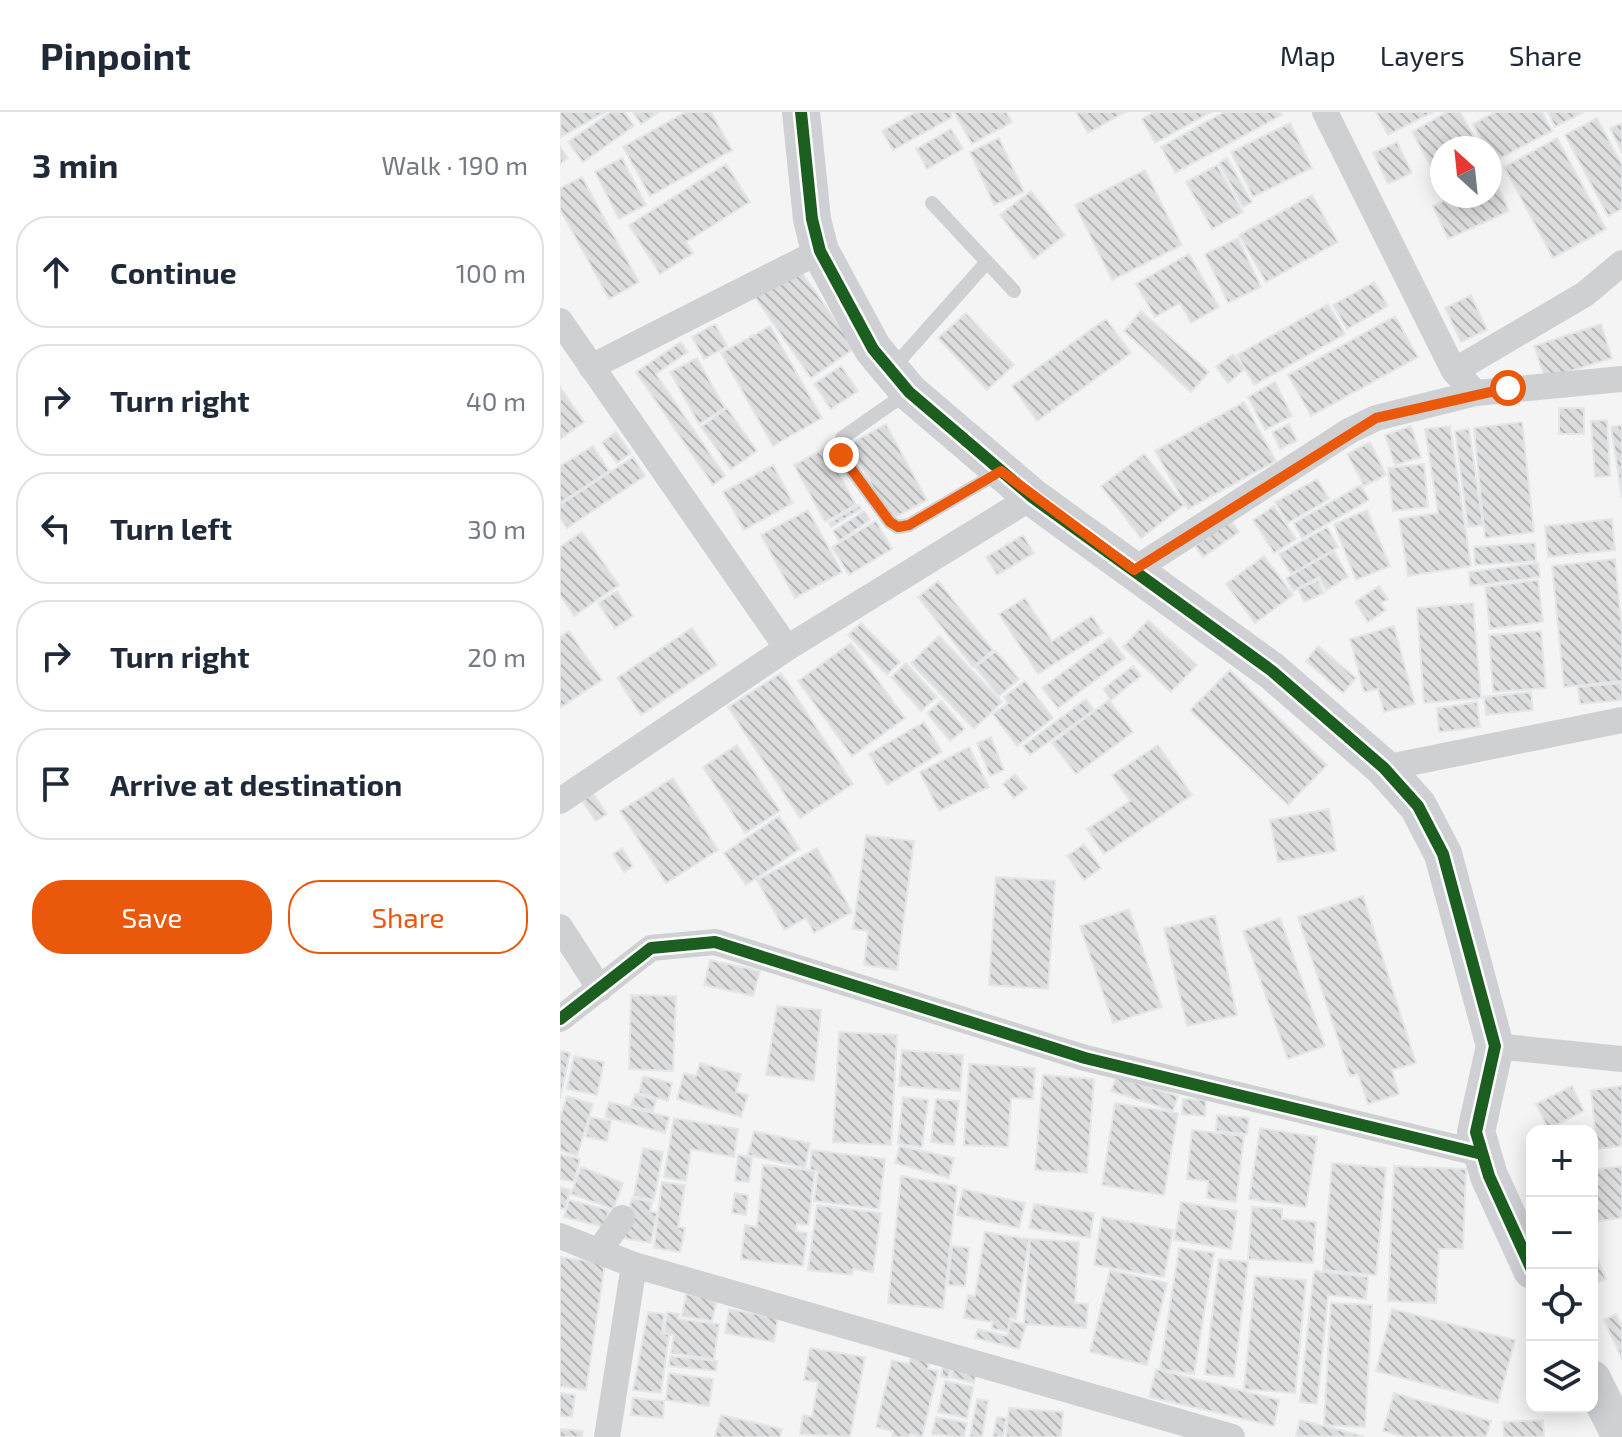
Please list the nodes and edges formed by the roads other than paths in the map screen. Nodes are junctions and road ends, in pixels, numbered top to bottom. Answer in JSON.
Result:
{"nodes":[{"id":1,"x":801,"y":112,"type":"edge"},
{"id":2,"x":1325,"y":112,"type":"edge"},
{"id":3,"x":932,"y":203,"type":"dead end"},
{"id":4,"x":820,"y":251,"type":"junction"},
{"id":5,"x":987,"y":262,"type":"junction"},
{"id":6,"x":1622,"y":263,"type":"edge"},
{"id":7,"x":1014,"y":291,"type":"dead end"},
{"id":8,"x":560,"y":321,"type":"edge"},
{"id":9,"x":591,"y":367,"type":"junction"},
{"id":10,"x":1454,"y":371,"type":"junction"},
{"id":11,"x":1622,"y":379,"type":"edge"},
{"id":12,"x":900,"y":381,"type":"junction"},
{"id":13,"x":1476,"y":393,"type":"junction"},
{"id":14,"x":1001,"y":471,"type":"junction"},
{"id":15,"x":1032,"y":497,"type":"junction"},
{"id":16,"x":1134,"y":570,"type":"junction"},
{"id":17,"x":787,"y":648,"type":"junction"},
{"id":18,"x":1622,"y":720,"type":"edge"},
{"id":19,"x":1384,"y":768,"type":"junction"},
{"id":20,"x":560,"y":801,"type":"edge"},
{"id":21,"x":560,"y":927,"type":"edge"},
{"id":22,"x":600,"y":989,"type":"junction"},
{"id":23,"x":560,"y":1019,"type":"edge"},
{"id":24,"x":1495,"y":1046,"type":"junction"},
{"id":25,"x":1622,"y":1059,"type":"edge"},
{"id":26,"x":1482,"y":1154,"type":"junction"},
{"id":27,"x":622,"y":1218,"type":"dead end"},
{"id":28,"x":560,"y":1236,"type":"edge"},
{"id":29,"x":600,"y":1250,"type":"junction"},
{"id":30,"x":634,"y":1265,"type":"junction"},
{"id":31,"x":1532,"y":1269,"type":"edge"},
{"id":32,"x":607,"y":1437,"type":"edge"},
{"id":33,"x":1232,"y":1437,"type":"edge"}],
"edges":[{"from":1,"to":4,"type":"street"},
{"from":2,"to":10,"type":"street"},
{"from":3,"to":5,"type":"lane"},
{"from":4,"to":9,"type":"street"},
{"from":4,"to":12,"type":"street"},
{"from":5,"to":7,"type":"lane"},
{"from":5,"to":12,"type":"lane"},
{"from":6,"to":10,"type":"street"},
{"from":8,"to":9,"type":"street"},
{"from":9,"to":17,"type":"street"},
{"from":10,"to":13,"type":"street"},
{"from":11,"to":13,"type":"street"},
{"from":12,"to":14,"type":"street"},
{"from":12,"to":14,"type":"lane"},
{"from":13,"to":16,"type":"street"},
{"from":14,"to":15,"type":"street"},
{"from":15,"to":16,"type":"street"},
{"from":15,"to":17,"type":"street"},
{"from":16,"to":19,"type":"street"},
{"from":17,"to":20,"type":"street"},
{"from":18,"to":19,"type":"street"},
{"from":19,"to":24,"type":"street"},
{"from":21,"to":22,"type":"street"},
{"from":22,"to":23,"type":"street"},
{"from":22,"to":26,"type":"street"},
{"from":24,"to":25,"type":"street"},
{"from":24,"to":26,"type":"street"},
{"from":26,"to":31,"type":"street"},
{"from":27,"to":29,"type":"street"},
{"from":28,"to":29,"type":"street"},
{"from":29,"to":30,"type":"street"},
{"from":30,"to":32,"type":"street"},
{"from":30,"to":33,"type":"street"}]}
